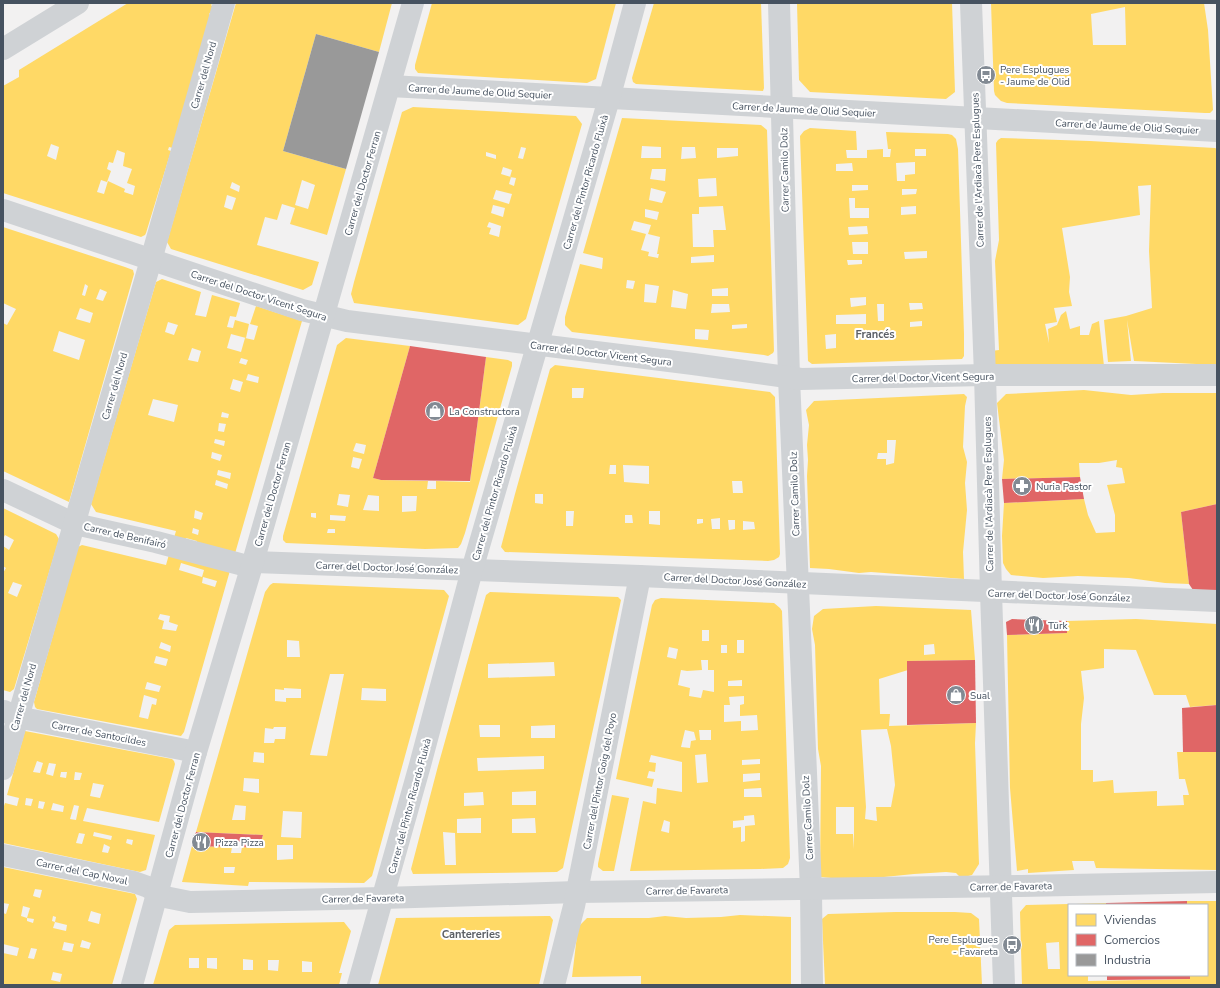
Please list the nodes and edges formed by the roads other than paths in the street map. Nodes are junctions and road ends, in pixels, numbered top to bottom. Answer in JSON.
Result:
{"nodes":[{"id":1,"x":78,"y":3,"type":"edge"},
{"id":2,"x":224,"y":3,"type":"edge"},
{"id":3,"x":413,"y":3,"type":"edge"},
{"id":4,"x":635,"y":3,"type":"edge"},
{"id":5,"x":779,"y":3,"type":"edge"},
{"id":6,"x":970,"y":3,"type":"edge"},
{"id":7,"x":3,"y":49,"type":"edge"},
{"id":8,"x":390,"y":86,"type":"junction"},
{"id":9,"x":609,"y":99,"type":"junction"},
{"id":10,"x":782,"y":107,"type":"junction"},
{"id":11,"x":975,"y":117,"type":"junction"},
{"id":12,"x":1217,"y":131,"type":"edge"},
{"id":13,"x":3,"y":210,"type":"edge"},
{"id":14,"x":151,"y":260,"type":"junction"},
{"id":15,"x":324,"y":316,"type":"junction"},
{"id":16,"x":538,"y":346,"type":"junction"},
{"id":17,"x":985,"y":375,"type":"junction"},
{"id":18,"x":1217,"y":375,"type":"edge"},
{"id":19,"x":789,"y":378,"type":"junction"},
{"id":20,"x":3,"y":490,"type":"edge"},
{"id":21,"x":75,"y":524,"type":"junction"},
{"id":22,"x":252,"y":565,"type":"junction"},
{"id":23,"x":472,"y":570,"type":"junction"},
{"id":24,"x":640,"y":576,"type":"junction"},
{"id":25,"x":797,"y":583,"type":"junction"},
{"id":26,"x":990,"y":592,"type":"junction"},
{"id":27,"x":1217,"y":601,"type":"edge"},
{"id":28,"x":10,"y":714,"type":"edge"},
{"id":29,"x":196,"y":752,"type":"junction"},
{"id":30,"x":3,"y":769,"type":"edge"},
{"id":31,"x":3,"y":855,"type":"edge"},
{"id":32,"x":1217,"y":882,"type":"edge"},
{"id":33,"x":1000,"y":887,"type":"junction"},
{"id":34,"x":811,"y":889,"type":"junction"},
{"id":35,"x":577,"y":892,"type":"junction"},
{"id":36,"x":158,"y":893,"type":"junction"},
{"id":37,"x":383,"y":898,"type":"junction"},
{"id":38,"x":132,"y":985,"type":"edge"},
{"id":39,"x":358,"y":985,"type":"edge"},
{"id":40,"x":554,"y":985,"type":"edge"},
{"id":41,"x":812,"y":985,"type":"edge"},
{"id":42,"x":1004,"y":985,"type":"edge"}],
"edges":[{"from":1,"to":7,"type":"street"},
{"from":2,"to":14,"type":"street","name":"Carrer del Nord"},
{"from":3,"to":8,"type":"street","name":"Carrer del Doctor Ferran"},
{"from":4,"to":9,"type":"street","name":"Carrer del Pintor Ricardo Fluixà"},
{"from":5,"to":10,"type":"street","name":"Carrer Camilo Dolz"},
{"from":6,"to":11,"type":"street","name":"Carrer de l'Ardiacà Pere Esplugues"},
{"from":8,"to":9,"type":"street","name":"Carrer de Jaume de Olid Sequier"},
{"from":8,"to":15,"type":"street","name":"Carrer del Doctor Ferran"},
{"from":9,"to":10,"type":"street","name":"Carrer de Jaume de Olid Sequier"},
{"from":9,"to":16,"type":"street","name":"Carrer del Pintor Ricardo Fluixà"},
{"from":10,"to":11,"type":"street","name":"Carrer de Jaume de Olid Sequier"},
{"from":10,"to":19,"type":"street","name":"Carrer Camilo Dolz"},
{"from":11,"to":12,"type":"street","name":"Carrer de Jaume de Olid Sequier"},
{"from":11,"to":17,"type":"street","name":"Carrer de l'Ardiacà Pere Esplugues"},
{"from":13,"to":14,"type":"street","name":"Carrer del Doctor Vicent Segura"},
{"from":14,"to":15,"type":"street","name":"Carrer del Doctor Vicent Segura"},
{"from":14,"to":21,"type":"street","name":"Carrer del Nord"},
{"from":15,"to":16,"type":"street","name":"Carrer del Doctor Vicent Segura"},
{"from":15,"to":22,"type":"street","name":"Carrer del Doctor Ferran"},
{"from":16,"to":19,"type":"street","name":"Carrer del Doctor Vicent Segura"},
{"from":16,"to":23,"type":"street","name":"Carrer del Pintor Ricardo Fluixà"},
{"from":17,"to":18,"type":"street","name":"Carrer del Doctor Vicent Segura"},
{"from":17,"to":19,"type":"street","name":"Carrer del Doctor Vicent Segura"},
{"from":17,"to":26,"type":"street","name":"Carrer de l'Ardiacà Pere Esplugues"},
{"from":19,"to":25,"type":"street","name":"Carrer Camilo Dolz"},
{"from":20,"to":21,"type":"street","name":"Carrer de Benifairó"},
{"from":21,"to":22,"type":"street","name":"Carrer de Benifairó"},
{"from":21,"to":28,"type":"street","name":"Carrer del Nord"},
{"from":22,"to":23,"type":"street","name":"Carrer del Doctor José González"},
{"from":22,"to":29,"type":"street","name":"Carrer del Doctor Ferran"},
{"from":23,"to":24,"type":"street","name":"Carrer del Doctor José González"},
{"from":23,"to":37,"type":"street","name":"Carrer del Pintor Ricardo Fluixà"},
{"from":24,"to":25,"type":"street","name":"Carrer del Doctor José González"},
{"from":24,"to":35,"type":"street","name":"Carrer del Pintor Goig del Poyo"},
{"from":25,"to":26,"type":"street","name":"Carrer del Doctor José González"},
{"from":25,"to":34,"type":"street","name":"Carrer Camilo Dolz"},
{"from":26,"to":27,"type":"street","name":"Carrer del Doctor José González"},
{"from":26,"to":33,"type":"street","name":"Carrer de l'Ardiacà Pere Esplugues"},
{"from":28,"to":29,"type":"street","name":"Carrer de Santocildes"},
{"from":28,"to":30,"type":"street","name":"Carrer del Nord"},
{"from":29,"to":36,"type":"street","name":"Carrer del Doctor Ferran"},
{"from":31,"to":36,"type":"street","name":"Carrer del Cap Noval"},
{"from":32,"to":33,"type":"street","name":"Carrer de Favareta"},
{"from":33,"to":34,"type":"street","name":"Carrer de Favareta"},
{"from":33,"to":42,"type":"street","name":"Carrer de l'Ardiacà Pere Esplugues"},
{"from":34,"to":35,"type":"street","name":"Carrer de Favareta"},
{"from":34,"to":41,"type":"street","name":"Carrer Camilo Dolz"},
{"from":35,"to":37,"type":"street","name":"Carrer de Favareta"},
{"from":35,"to":40,"type":"street","name":"Carrer del Pintor Goig del Poyo"},
{"from":36,"to":37,"type":"street","name":"Carrer de Favareta"},
{"from":36,"to":38,"type":"street","name":"Carrer del Doctor Ferran"},
{"from":37,"to":39,"type":"street","name":"Carrer del Pintor Ricardo Fluixà"}]}
